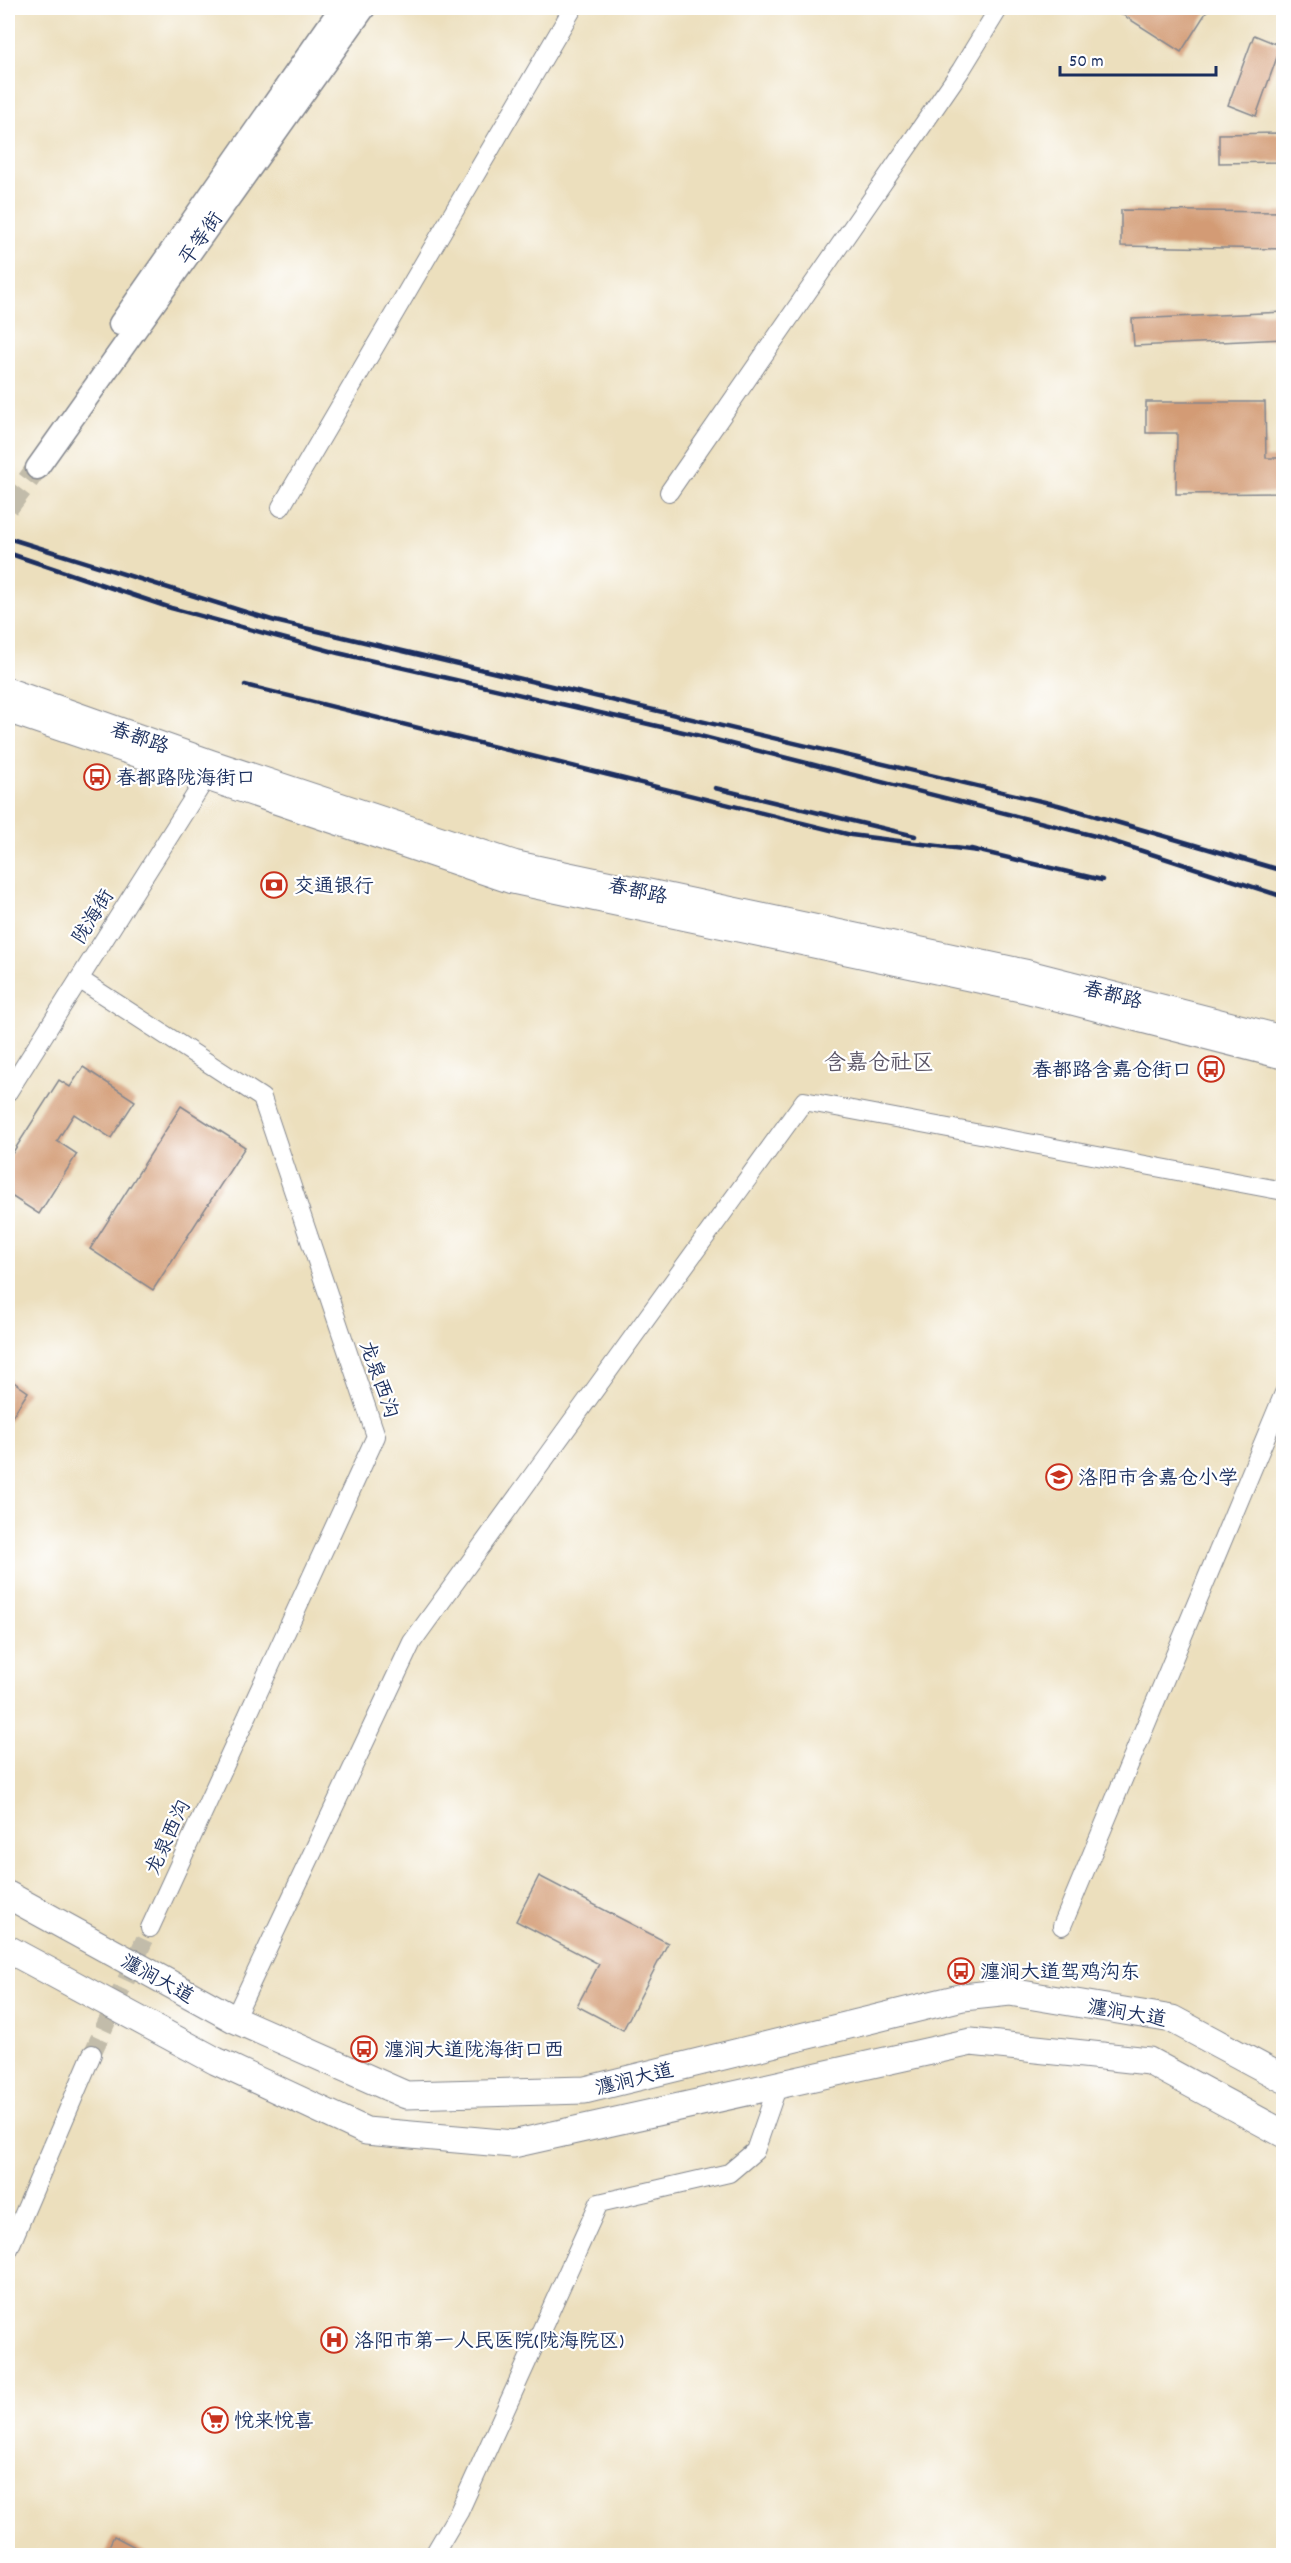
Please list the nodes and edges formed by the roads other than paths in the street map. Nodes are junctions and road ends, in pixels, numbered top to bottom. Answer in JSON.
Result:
{"nodes":[{"id":1,"x":341,"y":8,"type":"edge"},
{"id":2,"x":364,"y":8,"type":"edge"},
{"id":3,"x":573,"y":8,"type":"edge"},
{"id":4,"x":999,"y":8,"type":"edge"},
{"id":5,"x":669,"y":492,"type":"dead end"},
{"id":6,"x":281,"y":507,"type":"dead end"},
{"id":7,"x":8,"y":690,"type":"edge"},
{"id":8,"x":8,"y":711,"type":"edge"},
{"id":9,"x":208,"y":770,"type":"junction"},
{"id":10,"x":79,"y":978,"type":"junction"},
{"id":11,"x":1284,"y":1038,"type":"edge"},
{"id":12,"x":1284,"y":1057,"type":"edge"},
{"id":13,"x":8,"y":1092,"type":"edge"},
{"id":14,"x":1284,"y":1191,"type":"edge"},
{"id":15,"x":1284,"y":1393,"type":"edge"},
{"id":16,"x":8,"y":1895,"type":"edge"},
{"id":17,"x":1062,"y":1926,"type":"dead end"},
{"id":18,"x":150,"y":1928,"type":"tunnel mouth"},
{"id":19,"x":8,"y":1949,"type":"edge"},
{"id":20,"x":234,"y":2019,"type":"junction"},
{"id":21,"x":92,"y":2054,"type":"tunnel mouth"},
{"id":22,"x":1284,"y":2079,"type":"edge"},
{"id":23,"x":778,"y":2085,"type":"junction"},
{"id":24,"x":1284,"y":2134,"type":"edge"},
{"id":25,"x":8,"y":2251,"type":"edge"},
{"id":26,"x":434,"y":2556,"type":"edge"}],
"edges":[{"from":1,"to":2,"type":"street","name":"平等街"},
{"from":3,"to":6,"type":"street"},
{"from":4,"to":5,"type":"street"},
{"from":7,"to":9,"type":"main road","name":"春都路"},
{"from":8,"to":9,"type":"main road","name":"春都路"},
{"from":9,"to":10,"type":"street","name":"陇海街"},
{"from":9,"to":11,"type":"main road","name":"春都路"},
{"from":9,"to":12,"type":"main road","name":"春都路"},
{"from":10,"to":13,"type":"street","name":"陇海街"},
{"from":10,"to":18,"type":"street","name":"龙泉西沟"},
{"from":14,"to":20,"type":"street"},
{"from":15,"to":17,"type":"street"},
{"from":16,"to":20,"type":"main road","name":"瀍涧大道"},
{"from":19,"to":23,"type":"main road","name":"瀍涧大道"},
{"from":20,"to":22,"type":"main road","name":"瀍涧大道"},
{"from":21,"to":25,"type":"street"},
{"from":23,"to":24,"type":"main road","name":"瀍涧大道"},
{"from":23,"to":26,"type":"street"}]}
